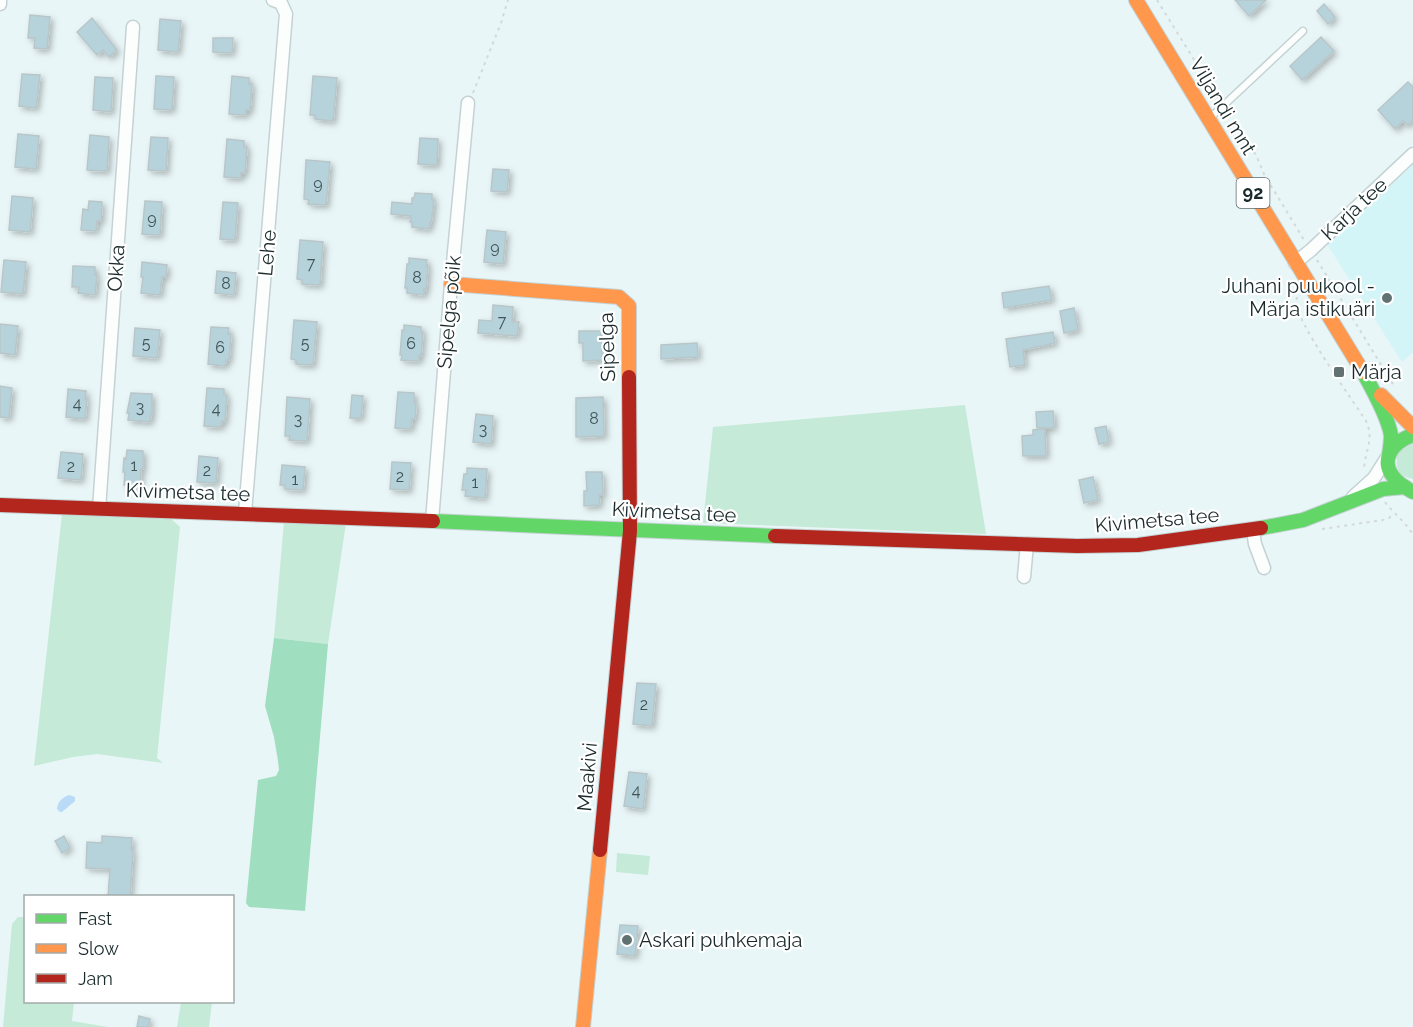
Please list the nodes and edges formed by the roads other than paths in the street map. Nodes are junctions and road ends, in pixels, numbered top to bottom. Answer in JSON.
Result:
{"nodes":[{"id":1,"x":273,"y":0,"type":"edge"},
{"id":2,"x":1142,"y":3,"type":"edge"},
{"id":3,"x":133,"y":27,"type":"dead end"},
{"id":4,"x":1303,"y":31,"type":"dead end"},
{"id":5,"x":468,"y":103,"type":"road end"},
{"id":6,"x":1208,"y":119,"type":"junction"},
{"id":7,"x":1413,"y":154,"type":"edge"},
{"id":8,"x":1295,"y":263,"type":"junction"},
{"id":9,"x":451,"y":284,"type":"junction"},
{"id":10,"x":1371,"y":386,"type":"junction"},
{"id":11,"x":1413,"y":427,"type":"edge"},
{"id":12,"x":1413,"y":435,"type":"edge"},
{"id":13,"x":1389,"y":454,"type":"junction"},
{"id":14,"x":1375,"y":485,"type":"junction"},
{"id":15,"x":1410,"y":489,"type":"edge"},
{"id":16,"x":0,"y":505,"type":"edge"},
{"id":17,"x":99,"y":508,"type":"junction"},
{"id":18,"x":245,"y":513,"type":"junction"},
{"id":19,"x":432,"y":521,"type":"junction"},
{"id":20,"x":1253,"y":530,"type":"junction"},
{"id":21,"x":630,"y":531,"type":"junction"},
{"id":22,"x":1026,"y":544,"type":"junction"},
{"id":23,"x":1264,"y":568,"type":"dead end"},
{"id":24,"x":1024,"y":577,"type":"dead end"},
{"id":25,"x":583,"y":1027,"type":"edge"}],
"edges":[{"from":1,"to":18,"type":"street","name":"Lehe"},
{"from":2,"to":6,"type":"street","name":"Viljandi mnt","number":"92"},
{"from":3,"to":17,"type":"street","name":"Okka"},
{"from":4,"to":6,"type":"lane"},
{"from":5,"to":9,"type":"street","name":"Sipelga põik"},
{"from":6,"to":8,"type":"street","name":"Viljandi mnt","number":"92"},
{"from":7,"to":8,"type":"street","name":"Karja tee"},
{"from":8,"to":10,"type":"street","name":"Viljandi mnt","number":"92"},
{"from":9,"to":19,"type":"street","name":"Sipelga põik"},
{"from":9,"to":21,"type":"street","name":"Sipelga"},
{"from":10,"to":11,"type":"street","name":"Viljandi mnt","number":"92"},
{"from":10,"to":13,"type":"street","name":"Viljandi mnt","number":"92"},
{"from":12,"to":13,"type":"street"},
{"from":13,"to":14,"type":"street"},
{"from":13,"to":15,"type":"street","number":"92"},
{"from":14,"to":15,"type":"street","name":"Kivimetsa tee"},
{"from":14,"to":20,"type":"street","name":"Kivimetsa tee"},
{"from":16,"to":17,"type":"street","name":"Kivimetsa tee"},
{"from":17,"to":18,"type":"street","name":"Kivimetsa tee"},
{"from":18,"to":19,"type":"street","name":"Kivimetsa tee"},
{"from":19,"to":21,"type":"street","name":"Kivimetsa tee"},
{"from":20,"to":22,"type":"street","name":"Kivimetsa tee"},
{"from":20,"to":23,"type":"street"},
{"from":21,"to":22,"type":"street","name":"Kivimetsa tee"},
{"from":21,"to":25,"type":"street","name":"Maakivi"},
{"from":22,"to":24,"type":"street"}]}
